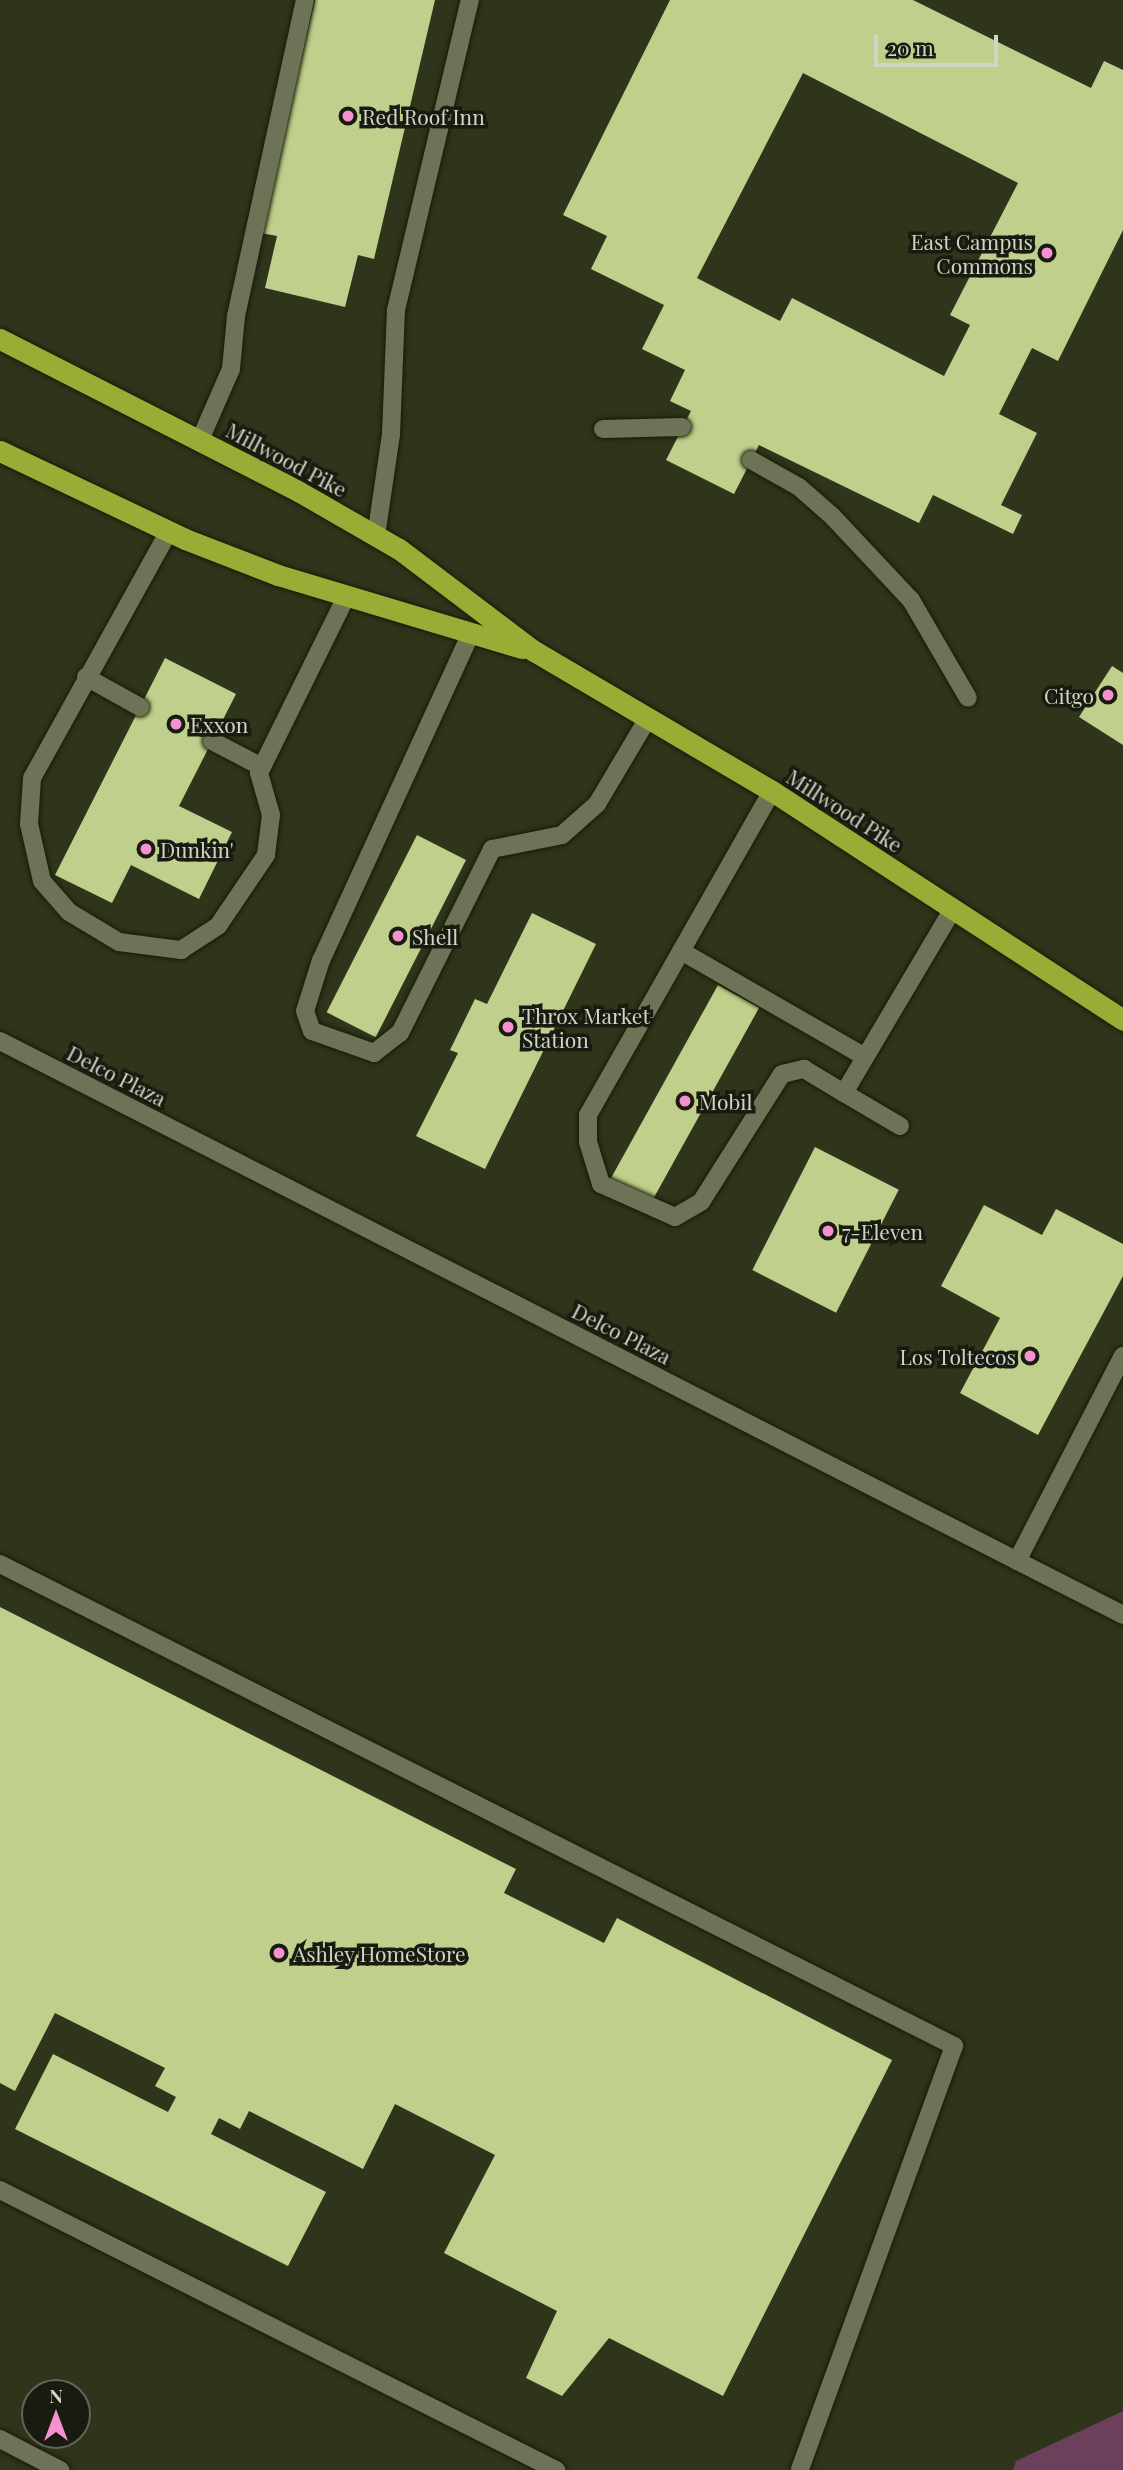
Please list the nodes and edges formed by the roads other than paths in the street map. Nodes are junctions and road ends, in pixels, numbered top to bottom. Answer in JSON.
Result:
{"nodes":[{"id":1,"x":305,"y":0,"type":"edge"},
{"id":2,"x":470,"y":0,"type":"edge"},
{"id":3,"x":0,"y":340,"type":"edge"},
{"id":4,"x":682,"y":427,"type":"dead end"},
{"id":5,"x":603,"y":429,"type":"dead end"},
{"id":6,"x":200,"y":440,"type":"junction"},
{"id":7,"x":0,"y":451,"type":"edge"},
{"id":8,"x":751,"y":460,"type":"dead end"},
{"id":9,"x":169,"y":531,"type":"junction"},
{"id":10,"x":376,"y":536,"type":"junction"},
{"id":11,"x":346,"y":597,"type":"junction"},
{"id":12,"x":471,"y":633,"type":"junction"},
{"id":13,"x":534,"y":651,"type":"junction"},
{"id":14,"x":86,"y":677,"type":"junction"},
{"id":15,"x":968,"y":698,"type":"dead end"},
{"id":16,"x":140,"y":706,"type":"dead end"},
{"id":17,"x":648,"y":718,"type":"junction"},
{"id":18,"x":212,"y":741,"type":"dead end"},
{"id":19,"x":262,"y":767,"type":"junction"},
{"id":20,"x":772,"y":791,"type":"junction"},
{"id":21,"x":953,"y":909,"type":"junction"},
{"id":22,"x":681,"y":951,"type":"junction"},
{"id":23,"x":1123,"y":1020,"type":"edge"},
{"id":24,"x":0,"y":1041,"type":"edge"},
{"id":25,"x":864,"y":1057,"type":"junction"},
{"id":26,"x":844,"y":1093,"type":"junction"},
{"id":27,"x":900,"y":1126,"type":"dead end"},
{"id":28,"x":1123,"y":1356,"type":"edge"},
{"id":29,"x":1017,"y":1561,"type":"junction"},
{"id":30,"x":0,"y":1564,"type":"edge"},
{"id":31,"x":1123,"y":1615,"type":"edge"},
{"id":32,"x":0,"y":2190,"type":"edge"},
{"id":33,"x":0,"y":2439,"type":"edge"},
{"id":34,"x":60,"y":2470,"type":"edge"},
{"id":35,"x":555,"y":2470,"type":"edge"},
{"id":36,"x":800,"y":2470,"type":"edge"}],
"edges":[{"from":1,"to":6,"type":"lane"},
{"from":2,"to":10,"type":"lane"},
{"from":3,"to":6,"type":"highway","name":"Millwood Pike"},
{"from":4,"to":5,"type":"lane"},
{"from":6,"to":10,"type":"highway","name":"Millwood Pike"},
{"from":7,"to":9,"type":"highway","name":"Millwood Pike"},
{"from":8,"to":15,"type":"lane"},
{"from":9,"to":11,"type":"highway","name":"Millwood Pike"},
{"from":9,"to":14,"type":"lane"},
{"from":10,"to":13,"type":"highway","name":"Millwood Pike"},
{"from":11,"to":12,"type":"highway","name":"Millwood Pike"},
{"from":11,"to":19,"type":"lane"},
{"from":12,"to":13,"type":"highway","name":"Millwood Pike"},
{"from":12,"to":17,"type":"lane"},
{"from":13,"to":17,"type":"highway","name":"Millwood Pike"},
{"from":14,"to":16,"type":"lane"},
{"from":14,"to":19,"type":"lane"},
{"from":17,"to":20,"type":"highway","name":"Millwood Pike"},
{"from":18,"to":19,"type":"lane"},
{"from":20,"to":21,"type":"highway","name":"Millwood Pike"},
{"from":20,"to":22,"type":"lane"},
{"from":21,"to":23,"type":"highway","name":"Millwood Pike"},
{"from":21,"to":25,"type":"lane"},
{"from":22,"to":25,"type":"lane"},
{"from":22,"to":26,"type":"lane"},
{"from":24,"to":29,"type":"lane","name":"Delco Plaza"},
{"from":25,"to":26,"type":"lane"},
{"from":26,"to":27,"type":"lane"},
{"from":28,"to":29,"type":"lane"},
{"from":29,"to":31,"type":"lane","name":"Delco Plaza"},
{"from":30,"to":36,"type":"lane"},
{"from":32,"to":35,"type":"lane"},
{"from":33,"to":34,"type":"lane"}]}
